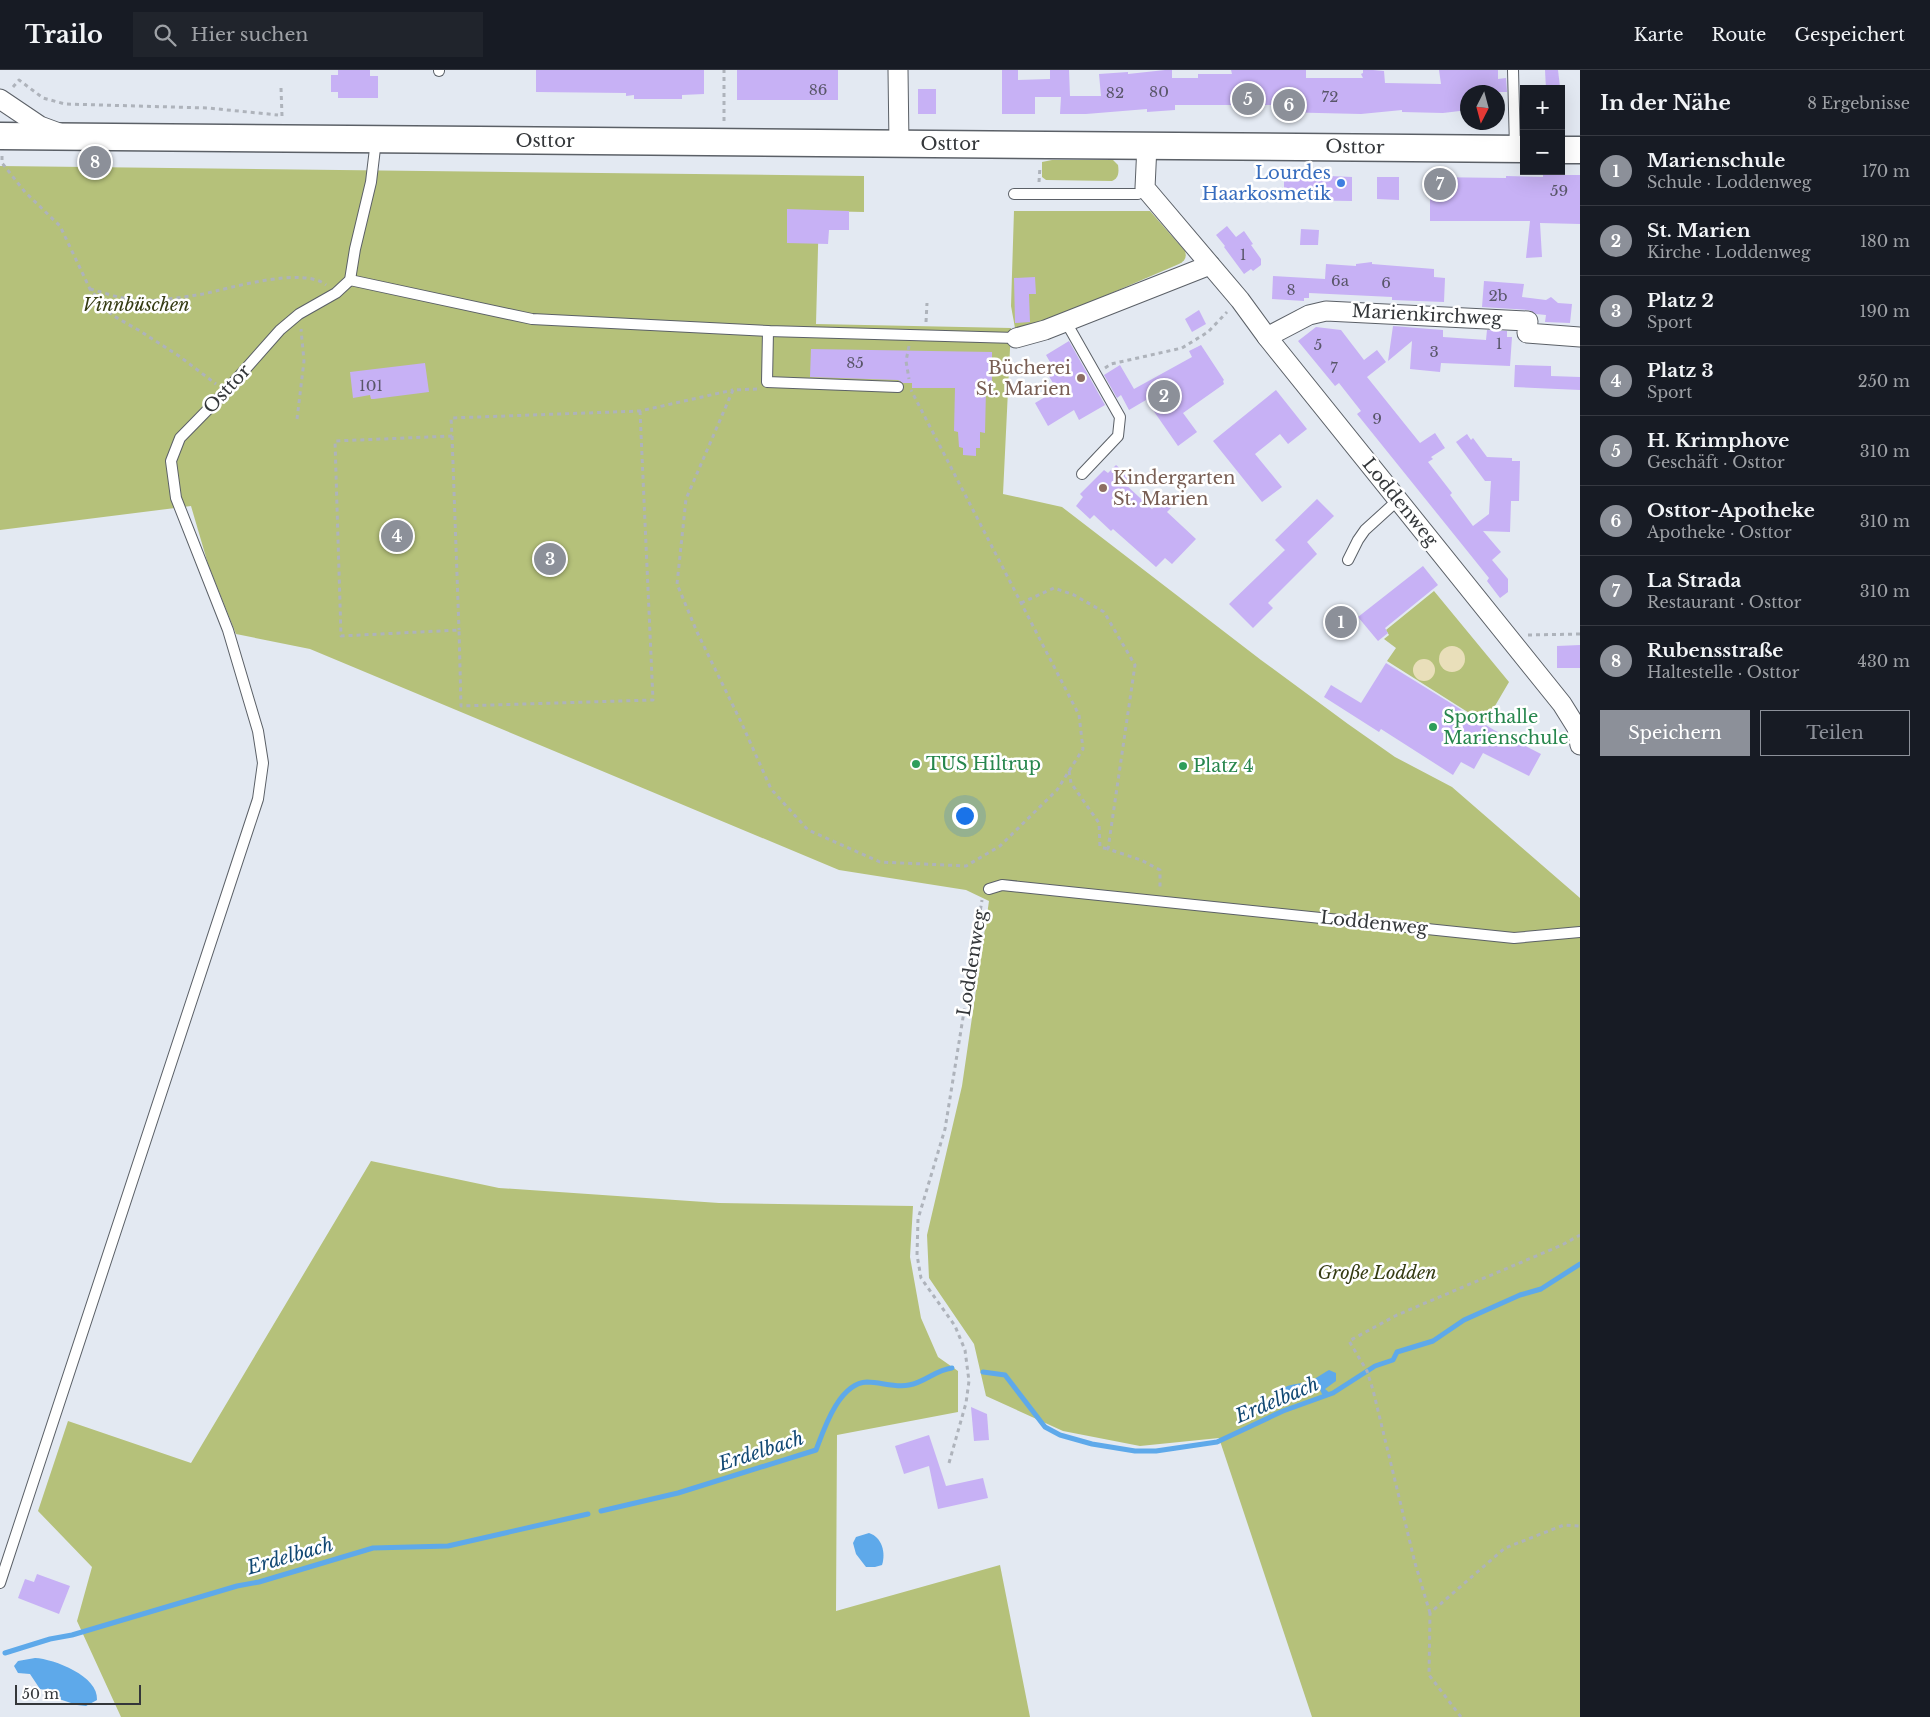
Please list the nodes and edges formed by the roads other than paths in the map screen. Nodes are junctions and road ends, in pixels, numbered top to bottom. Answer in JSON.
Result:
{"nodes":[{"id":1,"x":898,"y":70,"type":"edge"},
{"id":2,"x":1513,"y":70,"type":"edge"},
{"id":3,"x":0,"y":99,"type":"edge"},
{"id":4,"x":0,"y":136,"type":"edge"},
{"id":5,"x":67,"y":136,"type":"junction"},
{"id":6,"x":376,"y":140,"type":"junction"},
{"id":7,"x":899,"y":144,"type":"junction"},
{"id":8,"x":1147,"y":145,"type":"junction"},
{"id":9,"x":1519,"y":149,"type":"edge"},
{"id":10,"x":1565,"y":150,"type":"edge"},
{"id":11,"x":1580,"y":150,"type":"edge"},
{"id":12,"x":1145,"y":188,"type":"junction"},
{"id":13,"x":1014,"y":194,"type":"dead end"},
{"id":14,"x":1210,"y":265,"type":"junction"},
{"id":15,"x":350,"y":280,"type":"junction"},
{"id":16,"x":1066,"y":322,"type":"junction"},
{"id":17,"x":768,"y":331,"type":"junction"},
{"id":18,"x":1267,"y":337,"type":"junction"},
{"id":19,"x":1580,"y":337,"type":"edge"},
{"id":20,"x":1016,"y":338,"type":"joint"},
{"id":21,"x":900,"y":389,"type":"road end"},
{"id":22,"x":1082,"y":474,"type":"dead end"},
{"id":23,"x":1398,"y":500,"type":"junction"},
{"id":24,"x":1348,"y":560,"type":"dead end"},
{"id":25,"x":1580,"y":745,"type":"edge"},
{"id":26,"x":989,"y":888,"type":"road end"},
{"id":27,"x":1580,"y":932,"type":"edge"},
{"id":28,"x":0,"y":1583,"type":"edge"}],
"edges":[{"from":1,"to":7,"type":"street"},
{"from":2,"to":9,"type":"lane"},
{"from":3,"to":5,"type":"street"},
{"from":4,"to":5,"type":"main road","name":"Osttor"},
{"from":5,"to":6,"type":"main road","name":"Osttor"},
{"from":6,"to":7,"type":"main road","name":"Osttor"},
{"from":6,"to":15,"type":"lane"},
{"from":7,"to":8,"type":"main road","name":"Osttor"},
{"from":8,"to":9,"type":"main road","name":"Osttor"},
{"from":8,"to":12,"type":"street"},
{"from":10,"to":11,"type":"main road"},
{"from":12,"to":13,"type":"lane"},
{"from":12,"to":14,"type":"street","name":"Loddenweg"},
{"from":14,"to":16,"type":"street"},
{"from":14,"to":18,"type":"street","name":"Loddenweg"},
{"from":15,"to":17,"type":"lane"},
{"from":15,"to":28,"type":"lane","name":"Osttor"},
{"from":16,"to":20,"type":"street"},
{"from":16,"to":22,"type":"lane"},
{"from":17,"to":20,"type":"lane"},
{"from":17,"to":21,"type":"lane"},
{"from":18,"to":19,"type":"street","name":"Marienkirchweg"},
{"from":18,"to":23,"type":"street","name":"Loddenweg"},
{"from":23,"to":24,"type":"lane"},
{"from":23,"to":25,"type":"street","name":"Loddenweg"},
{"from":26,"to":27,"type":"lane","name":"Loddenweg"}]}
